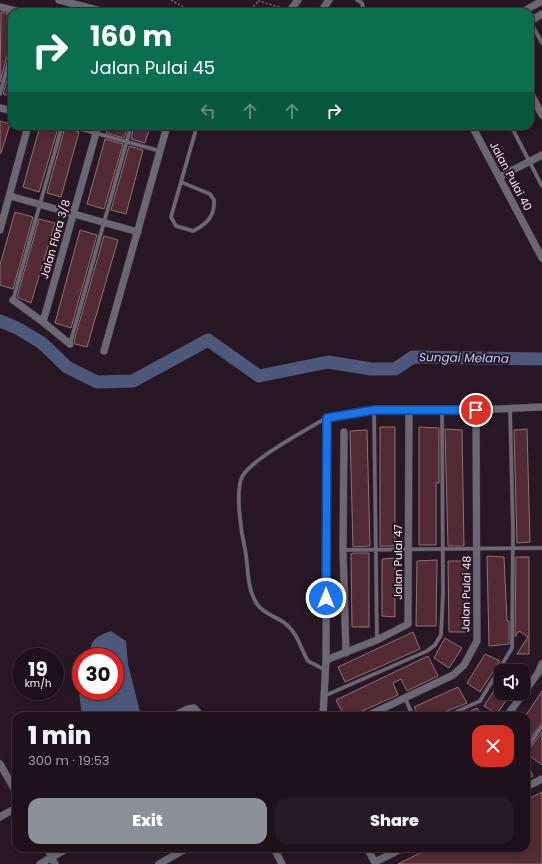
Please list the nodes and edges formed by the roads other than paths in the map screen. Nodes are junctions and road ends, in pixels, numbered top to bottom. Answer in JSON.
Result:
{"nodes":[{"id":1,"x":59,"y":0,"type":"edge"},
{"id":2,"x":357,"y":0,"type":"edge"},
{"id":3,"x":542,"y":1,"type":"edge"},
{"id":4,"x":90,"y":8,"type":"edge"},
{"id":5,"x":363,"y":8,"type":"edge"},
{"id":6,"x":529,"y":8,"type":"edge"},
{"id":7,"x":534,"y":28,"type":"edge"},
{"id":8,"x":542,"y":43,"type":"edge"},
{"id":9,"x":8,"y":65,"type":"edge"},
{"id":10,"x":0,"y":94,"type":"edge"},
{"id":11,"x":534,"y":100,"type":"edge"},
{"id":12,"x":542,"y":115,"type":"edge"},
{"id":13,"x":27,"y":130,"type":"edge"},
{"id":14,"x":61,"y":130,"type":"edge"},
{"id":15,"x":97,"y":130,"type":"edge"},
{"id":16,"x":100,"y":130,"type":"edge"},
{"id":17,"x":130,"y":130,"type":"edge"},
{"id":18,"x":166,"y":130,"type":"edge"},
{"id":19,"x":196,"y":130,"type":"edge"},
{"id":20,"x":474,"y":130,"type":"edge"},
{"id":21,"x":513,"y":130,"type":"edge"},
{"id":22,"x":127,"y":141,"type":"junction"},
{"id":23,"x":160,"y":150,"type":"junction"},
{"id":24,"x":542,"y":155,"type":"edge"},
{"id":25,"x":529,"y":161,"type":"junction"},
{"id":26,"x":499,"y":177,"type":"junction"},
{"id":27,"x":181,"y":182,"type":"junction"},
{"id":28,"x":542,"y":186,"type":"edge"},
{"id":29,"x":10,"y":196,"type":"junction"},
{"id":30,"x":40,"y":205,"type":"junction"},
{"id":31,"x":73,"y":214,"type":"junction"},
{"id":32,"x":104,"y":223,"type":"junction"},
{"id":33,"x":0,"y":230,"type":"edge"},
{"id":34,"x":138,"y":232,"type":"junction"},
{"id":35,"x":542,"y":258,"type":"edge"},
{"id":36,"x":13,"y":300,"type":"joint"},
{"id":37,"x":43,"y":322,"type":"junction"},
{"id":38,"x":70,"y":344,"type":"joint"},
{"id":39,"x":104,"y":351,"type":"dead end"},
{"id":40,"x":542,"y":407,"type":"edge"},
{"id":41,"x":510,"y":408,"type":"junction"},
{"id":42,"x":442,"y":409,"type":"junction"},
{"id":43,"x":374,"y":410,"type":"junction"},
{"id":44,"x":409,"y":410,"type":"junction"},
{"id":45,"x":476,"y":410,"type":"junction"},
{"id":46,"x":327,"y":418,"type":"junction"},
{"id":47,"x":344,"y":432,"type":"dead end"},
{"id":48,"x":512,"y":548,"type":"junction"},
{"id":49,"x":542,"y":548,"type":"edge"},
{"id":50,"x":343,"y":550,"type":"junction"},
{"id":51,"x":442,"y":550,"type":"junction"},
{"id":52,"x":478,"y":550,"type":"junction"},
{"id":53,"x":375,"y":551,"type":"junction"},
{"id":54,"x":409,"y":551,"type":"junction"},
{"id":55,"x":377,"y":640,"type":"junction"},
{"id":56,"x":346,"y":653,"type":"junction"},
{"id":57,"x":326,"y":660,"type":"junction"},
{"id":58,"x":542,"y":664,"type":"edge"},
{"id":59,"x":325,"y":670,"type":"junction"},
{"id":60,"x":324,"y":696,"type":"junction"},
{"id":61,"x":405,"y":698,"type":"junction"},
{"id":62,"x":182,"y":712,"type":"edge"},
{"id":63,"x":198,"y":712,"type":"edge"},
{"id":64,"x":323,"y":712,"type":"edge"},
{"id":65,"x":375,"y":712,"type":"edge"},
{"id":66,"x":411,"y":712,"type":"edge"},
{"id":67,"x":456,"y":712,"type":"edge"},
{"id":68,"x":510,"y":712,"type":"edge"},
{"id":69,"x":542,"y":726,"type":"edge"},
{"id":70,"x":530,"y":744,"type":"edge"},
{"id":71,"x":0,"y":764,"type":"edge"},
{"id":72,"x":542,"y":779,"type":"edge"},
{"id":73,"x":12,"y":785,"type":"edge"},
{"id":74,"x":530,"y":785,"type":"edge"},
{"id":75,"x":12,"y":810,"type":"edge"},
{"id":76,"x":0,"y":817,"type":"edge"},
{"id":77,"x":49,"y":852,"type":"edge"},
{"id":78,"x":64,"y":852,"type":"edge"},
{"id":79,"x":180,"y":852,"type":"edge"},
{"id":80,"x":276,"y":852,"type":"edge"},
{"id":81,"x":368,"y":852,"type":"edge"},
{"id":82,"x":396,"y":852,"type":"edge"},
{"id":83,"x":54,"y":861,"type":"edge"},
{"id":84,"x":375,"y":863,"type":"edge"},
{"id":85,"x":40,"y":864,"type":"edge"},
{"id":86,"x":159,"y":864,"type":"edge"},
{"id":87,"x":282,"y":864,"type":"edge"}],
"edges":[{"from":1,"to":4,"type":"street"},
{"from":2,"to":5,"type":"lane"},
{"from":3,"to":6,"type":"street"},
{"from":7,"to":8,"type":"lane"},
{"from":9,"to":10,"type":"lane"},
{"from":11,"to":12,"type":"street"},
{"from":13,"to":29,"type":"street"},
{"from":14,"to":30,"type":"lane"},
{"from":15,"to":31,"type":"street","name":"Jalan Flora 3/8"},
{"from":16,"to":22,"type":"lane"},
{"from":17,"to":22,"type":"lane"},
{"from":18,"to":23,"type":"street"},
{"from":19,"to":27,"type":"lane"},
{"from":20,"to":26,"type":"street","name":"Jalan Pulai 40"},
{"from":21,"to":25,"type":"lane"},
{"from":22,"to":23,"type":"lane"},
{"from":22,"to":32,"type":"lane"},
{"from":23,"to":34,"type":"street"},
{"from":24,"to":25,"type":"street"},
{"from":25,"to":26,"type":"street"},
{"from":25,"to":28,"type":"lane"},
{"from":26,"to":35,"type":"street","name":"Jalan Pulai 40"},
{"from":27,"to":27,"type":"lane"},
{"from":29,"to":30,"type":"street"},
{"from":29,"to":33,"type":"street"},
{"from":30,"to":31,"type":"street"},
{"from":30,"to":36,"type":"lane"},
{"from":31,"to":32,"type":"street"},
{"from":31,"to":37,"type":"street","name":"Jalan Flora 3/8"},
{"from":32,"to":34,"type":"street"},
{"from":32,"to":38,"type":"lane"},
{"from":34,"to":39,"type":"street"},
{"from":36,"to":37,"type":"street"},
{"from":37,"to":38,"type":"street"},
{"from":40,"to":41,"type":"street"},
{"from":41,"to":45,"type":"street"},
{"from":41,"to":48,"type":"lane"},
{"from":42,"to":44,"type":"street"},
{"from":42,"to":45,"type":"street"},
{"from":42,"to":51,"type":"lane"},
{"from":43,"to":44,"type":"street"},
{"from":43,"to":46,"type":"street"},
{"from":43,"to":53,"type":"lane"},
{"from":44,"to":54,"type":"street","name":"Jalan Pulai 47"},
{"from":45,"to":52,"type":"street","name":"Jalan Pulai 48"},
{"from":46,"to":57,"type":"street"},
{"from":46,"to":59,"type":"lane"},
{"from":47,"to":50,"type":"street"},
{"from":48,"to":49,"type":"lane"},
{"from":48,"to":52,"type":"lane"},
{"from":48,"to":67,"type":"lane"},
{"from":50,"to":53,"type":"lane"},
{"from":50,"to":56,"type":"street"},
{"from":51,"to":52,"type":"lane"},
{"from":51,"to":54,"type":"lane"},
{"from":51,"to":60,"type":"lane"},
{"from":52,"to":61,"type":"street","name":"Jalan Pulai 48"},
{"from":53,"to":54,"type":"lane"},
{"from":53,"to":55,"type":"lane"},
{"from":54,"to":55,"type":"street","name":"Jalan Pulai 47"},
{"from":55,"to":56,"type":"street","name":"Jalan Pulai 47"},
{"from":56,"to":57,"type":"street","name":"Jalan Pulai 47"},
{"from":57,"to":59,"type":"street"},
{"from":58,"to":68,"type":"street"},
{"from":59,"to":60,"type":"street"},
{"from":60,"to":64,"type":"street"},
{"from":61,"to":65,"type":"street","name":"Jalan Pulai 48"},
{"from":61,"to":66,"type":"lane"},
{"from":62,"to":63,"type":"street"},
{"from":69,"to":70,"type":"lane"},
{"from":71,"to":73,"type":"street"},
{"from":72,"to":74,"type":"street"},
{"from":75,"to":76,"type":"street"},
{"from":77,"to":83,"type":"street"},
{"from":78,"to":83,"type":"street"},
{"from":79,"to":86,"type":"street"},
{"from":80,"to":87,"type":"street"},
{"from":81,"to":84,"type":"street"},
{"from":82,"to":84,"type":"street"},
{"from":83,"to":85,"type":"street"}]}
